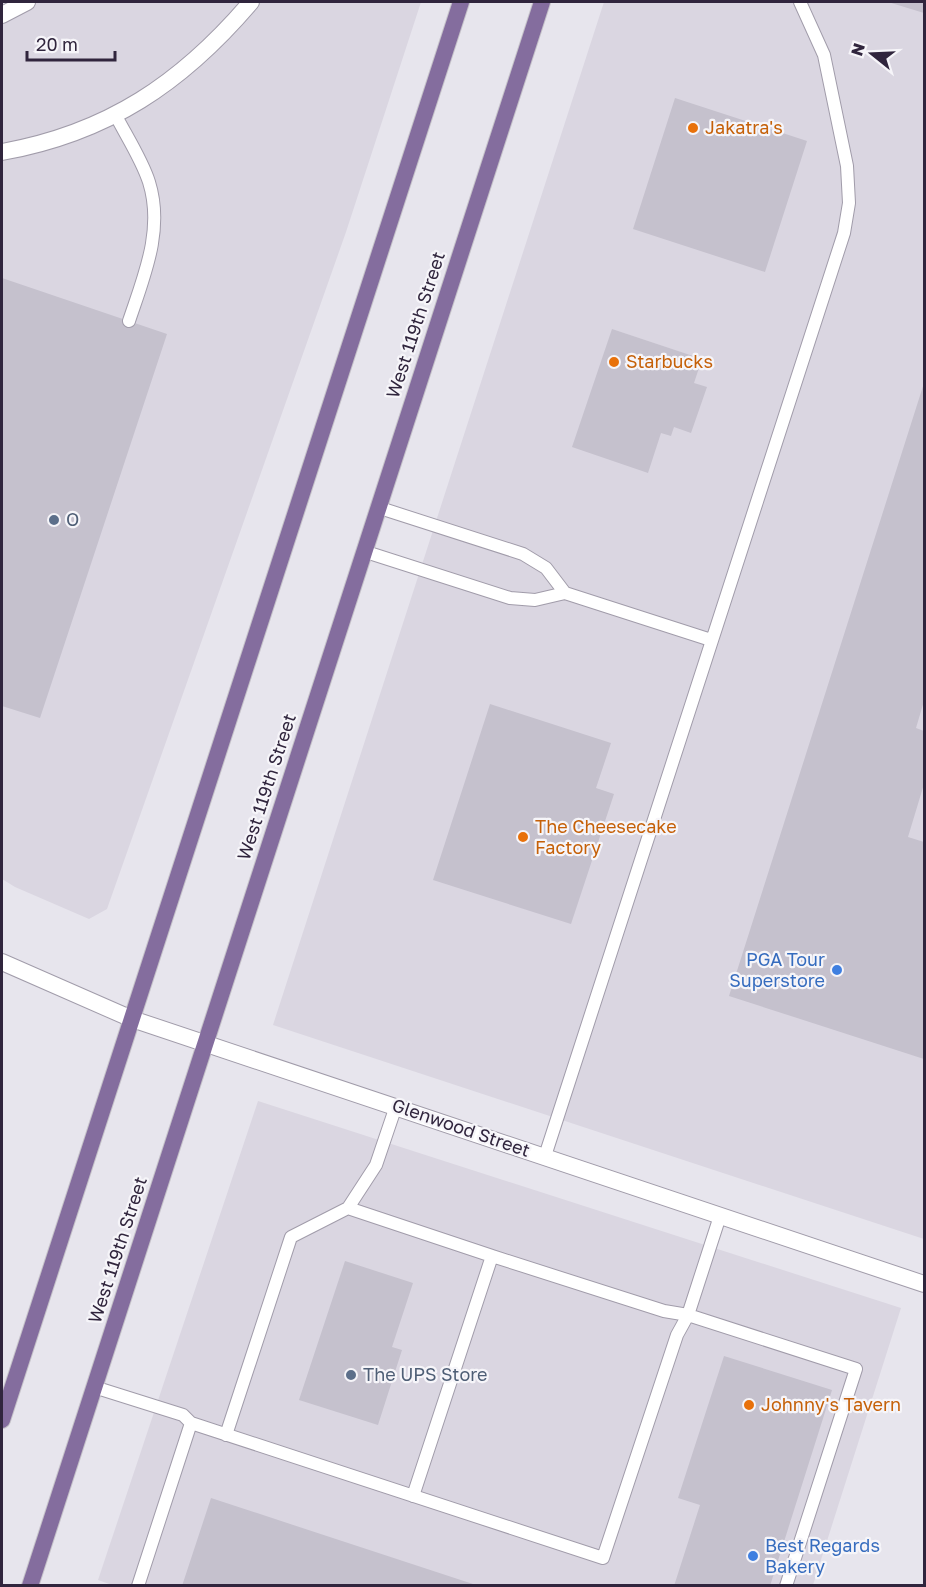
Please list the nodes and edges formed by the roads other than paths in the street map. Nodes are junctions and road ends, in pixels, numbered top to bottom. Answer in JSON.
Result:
{"nodes":[{"id":1,"x":27,"y":2,"type":"edge"},
{"id":2,"x":251,"y":2,"type":"edge"},
{"id":3,"x":460,"y":2,"type":"edge"},
{"id":4,"x":542,"y":2,"type":"edge"},
{"id":5,"x":800,"y":2,"type":"edge"},
{"id":6,"x":2,"y":15,"type":"edge"},
{"id":7,"x":116,"y":116,"type":"junction"},
{"id":8,"x":2,"y":152,"type":"edge"},
{"id":9,"x":129,"y":321,"type":"dead end"},
{"id":10,"x":377,"y":507,"type":"junction"},
{"id":11,"x":363,"y":551,"type":"junction"},
{"id":12,"x":565,"y":593,"type":"junction"},
{"id":13,"x":711,"y":640,"type":"junction"},
{"id":14,"x":2,"y":962,"type":"edge"},
{"id":15,"x":132,"y":1018,"type":"junction"},
{"id":16,"x":205,"y":1043,"type":"junction"},
{"id":17,"x":396,"y":1106,"type":"junction"},
{"id":18,"x":545,"y":1156,"type":"junction"},
{"id":19,"x":348,"y":1208,"type":"junction"},
{"id":20,"x":720,"y":1216,"type":"junction"},
{"id":21,"x":492,"y":1256,"type":"junction"},
{"id":22,"x":924,"y":1284,"type":"edge"},
{"id":23,"x":688,"y":1315,"type":"junction"},
{"id":24,"x":94,"y":1387,"type":"junction"},
{"id":25,"x":2,"y":1420,"type":"edge"},
{"id":26,"x":191,"y":1424,"type":"junction"},
{"id":27,"x":226,"y":1435,"type":"junction"},
{"id":28,"x":413,"y":1496,"type":"junction"},
{"id":29,"x":30,"y":1586,"type":"edge"},
{"id":30,"x":138,"y":1586,"type":"edge"},
{"id":31,"x":786,"y":1586,"type":"edge"}],
"edges":[{"from":1,"to":6,"type":"street"},
{"from":2,"to":7,"type":"street"},
{"from":3,"to":15,"type":"main road"},
{"from":4,"to":10,"type":"main road","name":"West 119th Street"},
{"from":5,"to":13,"type":"lane"},
{"from":7,"to":8,"type":"street"},
{"from":7,"to":9,"type":"lane"},
{"from":10,"to":11,"type":"main road","name":"West 119th Street"},
{"from":10,"to":12,"type":"lane"},
{"from":11,"to":12,"type":"lane"},
{"from":11,"to":16,"type":"main road","name":"West 119th Street"},
{"from":12,"to":13,"type":"lane"},
{"from":13,"to":18,"type":"lane"},
{"from":14,"to":15,"type":"street","name":"Glenwood Street"},
{"from":15,"to":16,"type":"street","name":"Glenwood Street"},
{"from":15,"to":25,"type":"main road"},
{"from":16,"to":17,"type":"street","name":"Glenwood Street"},
{"from":16,"to":24,"type":"main road","name":"West 119th Street"},
{"from":17,"to":18,"type":"street","name":"Glenwood Street"},
{"from":17,"to":19,"type":"lane"},
{"from":18,"to":20,"type":"street","name":"Glenwood Street"},
{"from":19,"to":21,"type":"lane"},
{"from":19,"to":27,"type":"lane"},
{"from":20,"to":22,"type":"street","name":"Glenwood Street"},
{"from":20,"to":23,"type":"lane"},
{"from":21,"to":23,"type":"lane"},
{"from":21,"to":28,"type":"lane"},
{"from":23,"to":28,"type":"lane"},
{"from":23,"to":31,"type":"lane"},
{"from":24,"to":26,"type":"lane"},
{"from":24,"to":29,"type":"main road","name":"West 119th Street"},
{"from":26,"to":27,"type":"lane"},
{"from":26,"to":30,"type":"lane"},
{"from":27,"to":28,"type":"lane"}]}
